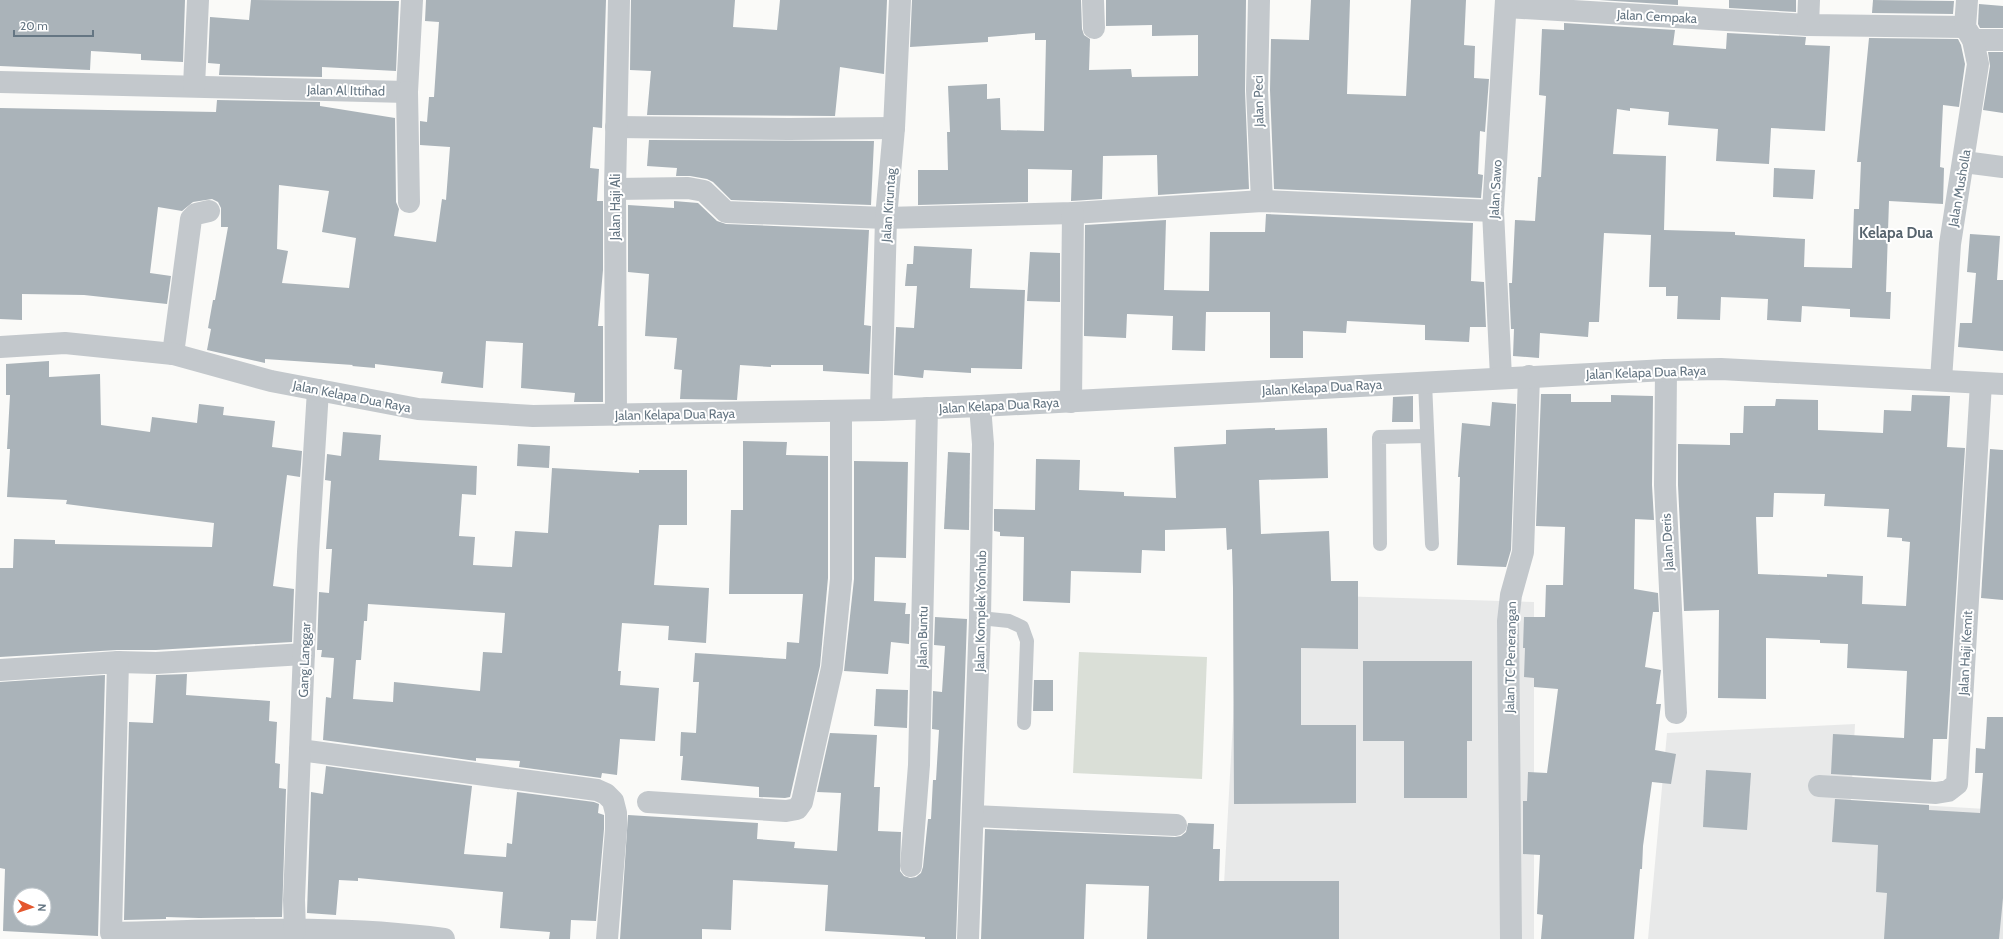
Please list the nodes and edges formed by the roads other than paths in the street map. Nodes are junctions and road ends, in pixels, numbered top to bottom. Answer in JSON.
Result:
{"nodes":[{"id":1,"x":198,"y":0,"type":"edge"},
{"id":2,"x":412,"y":0,"type":"edge"},
{"id":3,"x":619,"y":0,"type":"edge"},
{"id":4,"x":900,"y":0,"type":"edge"},
{"id":5,"x":1093,"y":0,"type":"edge"},
{"id":6,"x":1259,"y":0,"type":"edge"},
{"id":7,"x":1809,"y":0,"type":"edge"},
{"id":8,"x":1967,"y":0,"type":"edge"},
{"id":9,"x":1506,"y":4,"type":"edge"},
{"id":10,"x":1808,"y":25,"type":"junction"},
{"id":11,"x":1094,"y":28,"type":"dead end"},
{"id":12,"x":1969,"y":34,"type":"junction"},
{"id":13,"x":2003,"y":40,"type":"edge"},
{"id":14,"x":0,"y":82,"type":"edge"},
{"id":15,"x":194,"y":86,"type":"junction"},
{"id":16,"x":407,"y":92,"type":"junction"},
{"id":17,"x":616,"y":127,"type":"junction"},
{"id":18,"x":894,"y":128,"type":"junction"},
{"id":19,"x":1964,"y":162,"type":"junction"},
{"id":20,"x":2003,"y":168,"type":"edge"},
{"id":21,"x":615,"y":188,"type":"junction"},
{"id":22,"x":1262,"y":201,"type":"junction"},
{"id":23,"x":409,"y":202,"type":"dead end"},
{"id":24,"x":209,"y":211,"type":"dead end"},
{"id":25,"x":1493,"y":211,"type":"junction"},
{"id":26,"x":1073,"y":213,"type":"junction"},
{"id":27,"x":886,"y":218,"type":"junction"},
{"id":28,"x":0,"y":347,"type":"edge"},
{"id":29,"x":173,"y":354,"type":"junction"},
{"id":30,"x":1666,"y":370,"type":"junction"},
{"id":31,"x":1528,"y":376,"type":"junction"},
{"id":32,"x":1501,"y":377,"type":"junction"},
{"id":33,"x":1941,"y":380,"type":"junction"},
{"id":34,"x":1425,"y":382,"type":"junction"},
{"id":35,"x":1981,"y":382,"type":"junction"},
{"id":36,"x":2003,"y":384,"type":"edge"},
{"id":37,"x":318,"y":390,"type":"junction"},
{"id":38,"x":1071,"y":402,"type":"junction"},
{"id":39,"x":980,"y":406,"type":"junction"},
{"id":40,"x":927,"y":408,"type":"junction"},
{"id":41,"x":881,"y":410,"type":"junction"},
{"id":42,"x":841,"y":411,"type":"junction"},
{"id":43,"x":616,"y":415,"type":"junction"},
{"id":44,"x":1427,"y":436,"type":"junction"},
{"id":45,"x":1380,"y":544,"type":"dead end"},
{"id":46,"x":1432,"y":544,"type":"dead end"},
{"id":47,"x":980,"y":618,"type":"junction"},
{"id":48,"x":304,"y":654,"type":"junction"},
{"id":49,"x":118,"y":662,"type":"junction"},
{"id":50,"x":0,"y":670,"type":"edge"},
{"id":51,"x":1676,"y":713,"type":"dead end"},
{"id":52,"x":1024,"y":723,"type":"dead end"},
{"id":53,"x":300,"y":750,"type":"junction"},
{"id":54,"x":1819,"y":786,"type":"dead end"},
{"id":55,"x":648,"y":802,"type":"dead end"},
{"id":56,"x":973,"y":816,"type":"junction"},
{"id":57,"x":1176,"y":825,"type":"dead end"},
{"id":58,"x":911,"y":866,"type":"dead end"},
{"id":59,"x":295,"y":931,"type":"junction"},
{"id":60,"x":104,"y":937,"type":"edge"},
{"id":61,"x":444,"y":939,"type":"edge"},
{"id":62,"x":607,"y":939,"type":"edge"},
{"id":63,"x":968,"y":939,"type":"edge"},
{"id":64,"x":1511,"y":939,"type":"edge"}],
"edges":[{"from":1,"to":15,"type":"street"},
{"from":2,"to":16,"type":"street"},
{"from":3,"to":17,"type":"street","name":"Jalan Haji Ali"},
{"from":4,"to":18,"type":"street","name":"Jalan Kiruntag"},
{"from":5,"to":11,"type":"street"},
{"from":6,"to":22,"type":"street","name":"Jalan Peci"},
{"from":7,"to":10,"type":"street"},
{"from":8,"to":12,"type":"street","name":"Jalan Musholla"},
{"from":9,"to":10,"type":"street","name":"Jalan Cempaka"},
{"from":9,"to":25,"type":"street","name":"Jalan Sawo"},
{"from":10,"to":12,"type":"street","name":"Jalan Cempaka"},
{"from":12,"to":13,"type":"street","name":"Jalan Cempaka"},
{"from":12,"to":19,"type":"street","name":"Jalan Musholla"},
{"from":14,"to":15,"type":"street","name":"Jalan Al Ittihad"},
{"from":15,"to":16,"type":"street","name":"Jalan Al Ittihad"},
{"from":16,"to":23,"type":"street"},
{"from":17,"to":18,"type":"street"},
{"from":17,"to":21,"type":"street","name":"Jalan Haji Ali"},
{"from":18,"to":27,"type":"street","name":"Jalan Kiruntag"},
{"from":19,"to":20,"type":"street"},
{"from":19,"to":33,"type":"street","name":"Jalan Musholla"},
{"from":21,"to":27,"type":"street"},
{"from":21,"to":43,"type":"street","name":"Jalan Haji Ali"},
{"from":22,"to":25,"type":"street"},
{"from":22,"to":26,"type":"street"},
{"from":24,"to":29,"type":"street"},
{"from":25,"to":32,"type":"street","name":"Jalan Sawo"},
{"from":26,"to":27,"type":"street"},
{"from":26,"to":38,"type":"street"},
{"from":27,"to":41,"type":"street","name":"Jalan Kiruntag"},
{"from":28,"to":29,"type":"street","name":"Jalan Kelapa Dua Raya"},
{"from":29,"to":37,"type":"street","name":"Jalan Kelapa Dua Raya"},
{"from":30,"to":31,"type":"street","name":"Jalan Kelapa Dua Raya"},
{"from":30,"to":33,"type":"street","name":"Jalan Kelapa Dua Raya"},
{"from":30,"to":51,"type":"street","name":"Jalan Deris"},
{"from":31,"to":32,"type":"street","name":"Jalan Kelapa Dua Raya"},
{"from":31,"to":64,"type":"street","name":"Jalan TC Penerangan"},
{"from":32,"to":34,"type":"street","name":"Jalan Kelapa Dua Raya"},
{"from":33,"to":35,"type":"street","name":"Jalan Kelapa Dua Raya"},
{"from":34,"to":38,"type":"street","name":"Jalan Kelapa Dua Raya"},
{"from":34,"to":44,"type":"lane"},
{"from":35,"to":36,"type":"street","name":"Jalan Kelapa Dua Raya"},
{"from":35,"to":54,"type":"street","name":"Jalan Haji Kemit"},
{"from":37,"to":43,"type":"street","name":"Jalan Kelapa Dua Raya"},
{"from":37,"to":48,"type":"street","name":"Gang Langgar"},
{"from":38,"to":39,"type":"street","name":"Jalan Kelapa Dua Raya"},
{"from":39,"to":40,"type":"street","name":"Jalan Kelapa Dua Raya"},
{"from":39,"to":47,"type":"street","name":"Jalan Komplek Yonhub"},
{"from":40,"to":41,"type":"street","name":"Jalan Kelapa Dua Raya"},
{"from":40,"to":58,"type":"street","name":"Jalan Buntu"},
{"from":41,"to":42,"type":"street","name":"Jalan Kelapa Dua Raya"},
{"from":42,"to":43,"type":"street","name":"Jalan Kelapa Dua Raya"},
{"from":42,"to":55,"type":"street"},
{"from":44,"to":45,"type":"lane"},
{"from":44,"to":46,"type":"lane"},
{"from":47,"to":52,"type":"lane"},
{"from":47,"to":56,"type":"street","name":"Jalan Komplek Yonhub"},
{"from":48,"to":49,"type":"street"},
{"from":48,"to":53,"type":"street","name":"Gang Langgar"},
{"from":49,"to":50,"type":"street"},
{"from":49,"to":60,"type":"street"},
{"from":53,"to":59,"type":"street","name":"Gang Langgar"},
{"from":53,"to":62,"type":"street"},
{"from":56,"to":57,"type":"street"},
{"from":56,"to":63,"type":"street","name":"Jalan Komplek Yonhub"},
{"from":59,"to":60,"type":"street"},
{"from":59,"to":61,"type":"street"}]}
